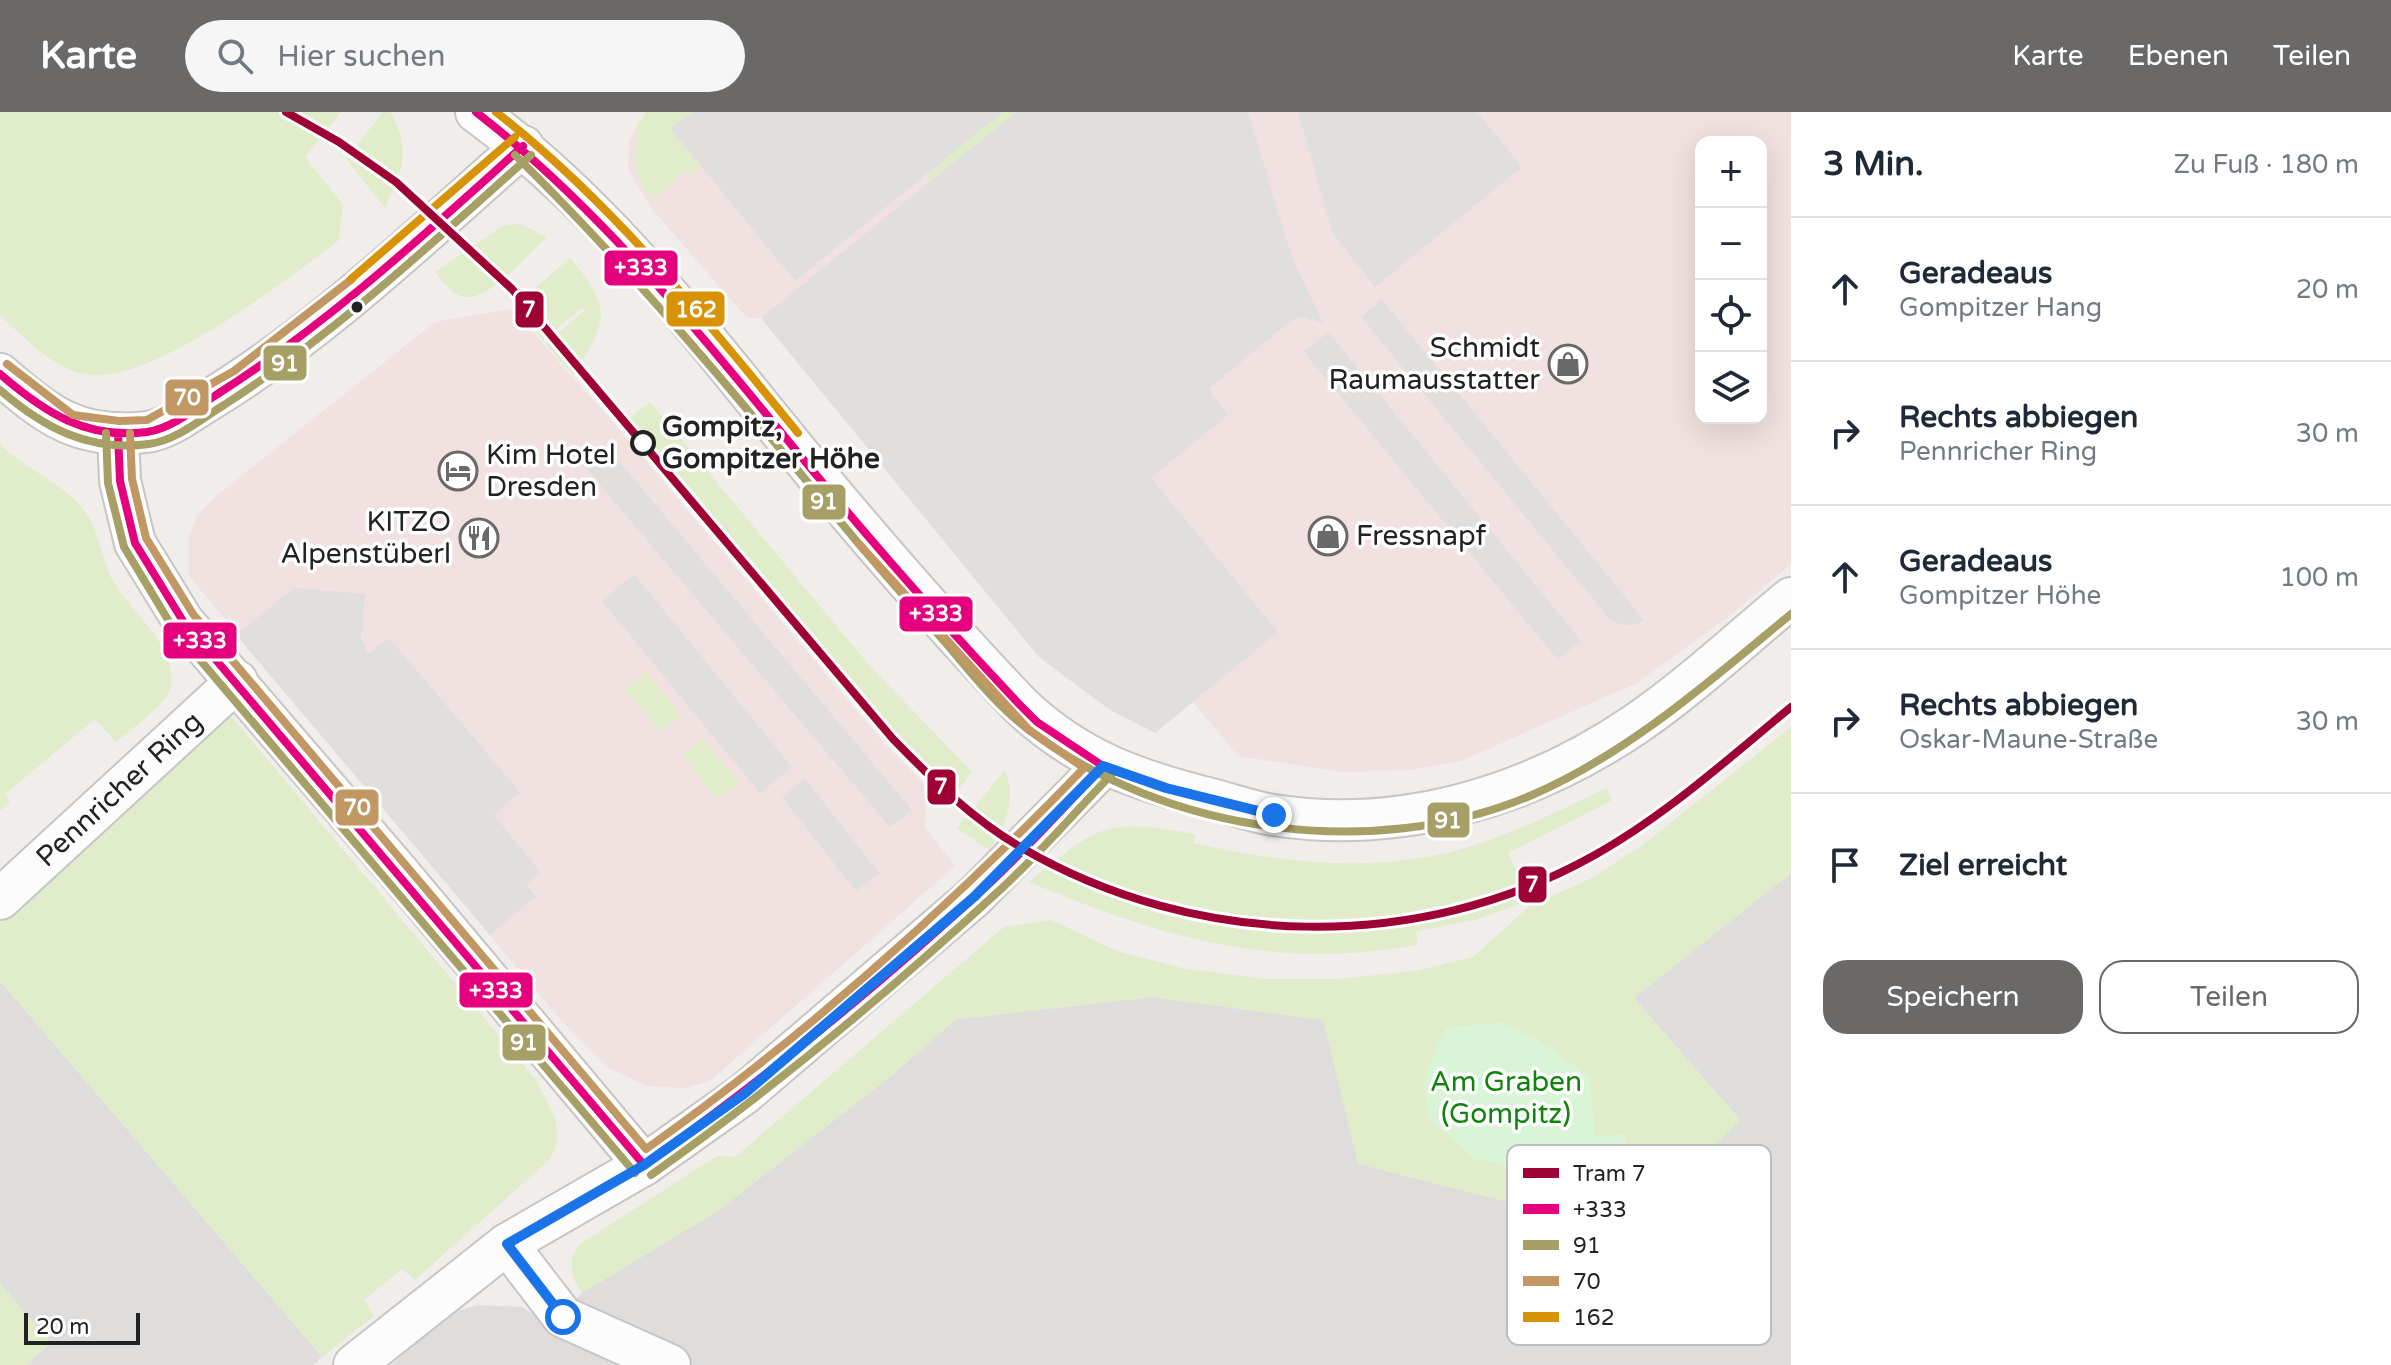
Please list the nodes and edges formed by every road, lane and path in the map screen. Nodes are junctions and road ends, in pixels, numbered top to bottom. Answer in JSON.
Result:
{"nodes":[{"id":1,"x":476,"y":112,"type":"edge"},
{"id":2,"x":523,"y":146,"type":"junction"},
{"id":3,"x":0,"y":374,"type":"edge"},
{"id":4,"x":118,"y":433,"type":"junction"},
{"id":5,"x":1791,"y":598,"type":"edge"},
{"id":6,"x":237,"y":681,"type":"junction"},
{"id":7,"x":1103,"y":766,"type":"junction"},
{"id":8,"x":0,"y":899,"type":"edge"},
{"id":9,"x":644,"y":1165,"type":"junction"},
{"id":10,"x":507,"y":1244,"type":"junction"},
{"id":11,"x":354,"y":1365,"type":"edge"},
{"id":12,"x":670,"y":1365,"type":"edge"}],
"edges":[{"from":1,"to":2,"type":"street"},
{"from":2,"to":4,"type":"street"},
{"from":2,"to":7,"type":"street"},
{"from":3,"to":4,"type":"street"},
{"from":4,"to":6,"type":"street"},
{"from":5,"to":7,"type":"street"},
{"from":6,"to":8,"type":"street","name":"Pennricher Ring"},
{"from":6,"to":9,"type":"street"},
{"from":7,"to":9,"type":"street"},
{"from":9,"to":10,"type":"street"},
{"from":10,"to":11,"type":"street"},
{"from":10,"to":12,"type":"street"}]}
